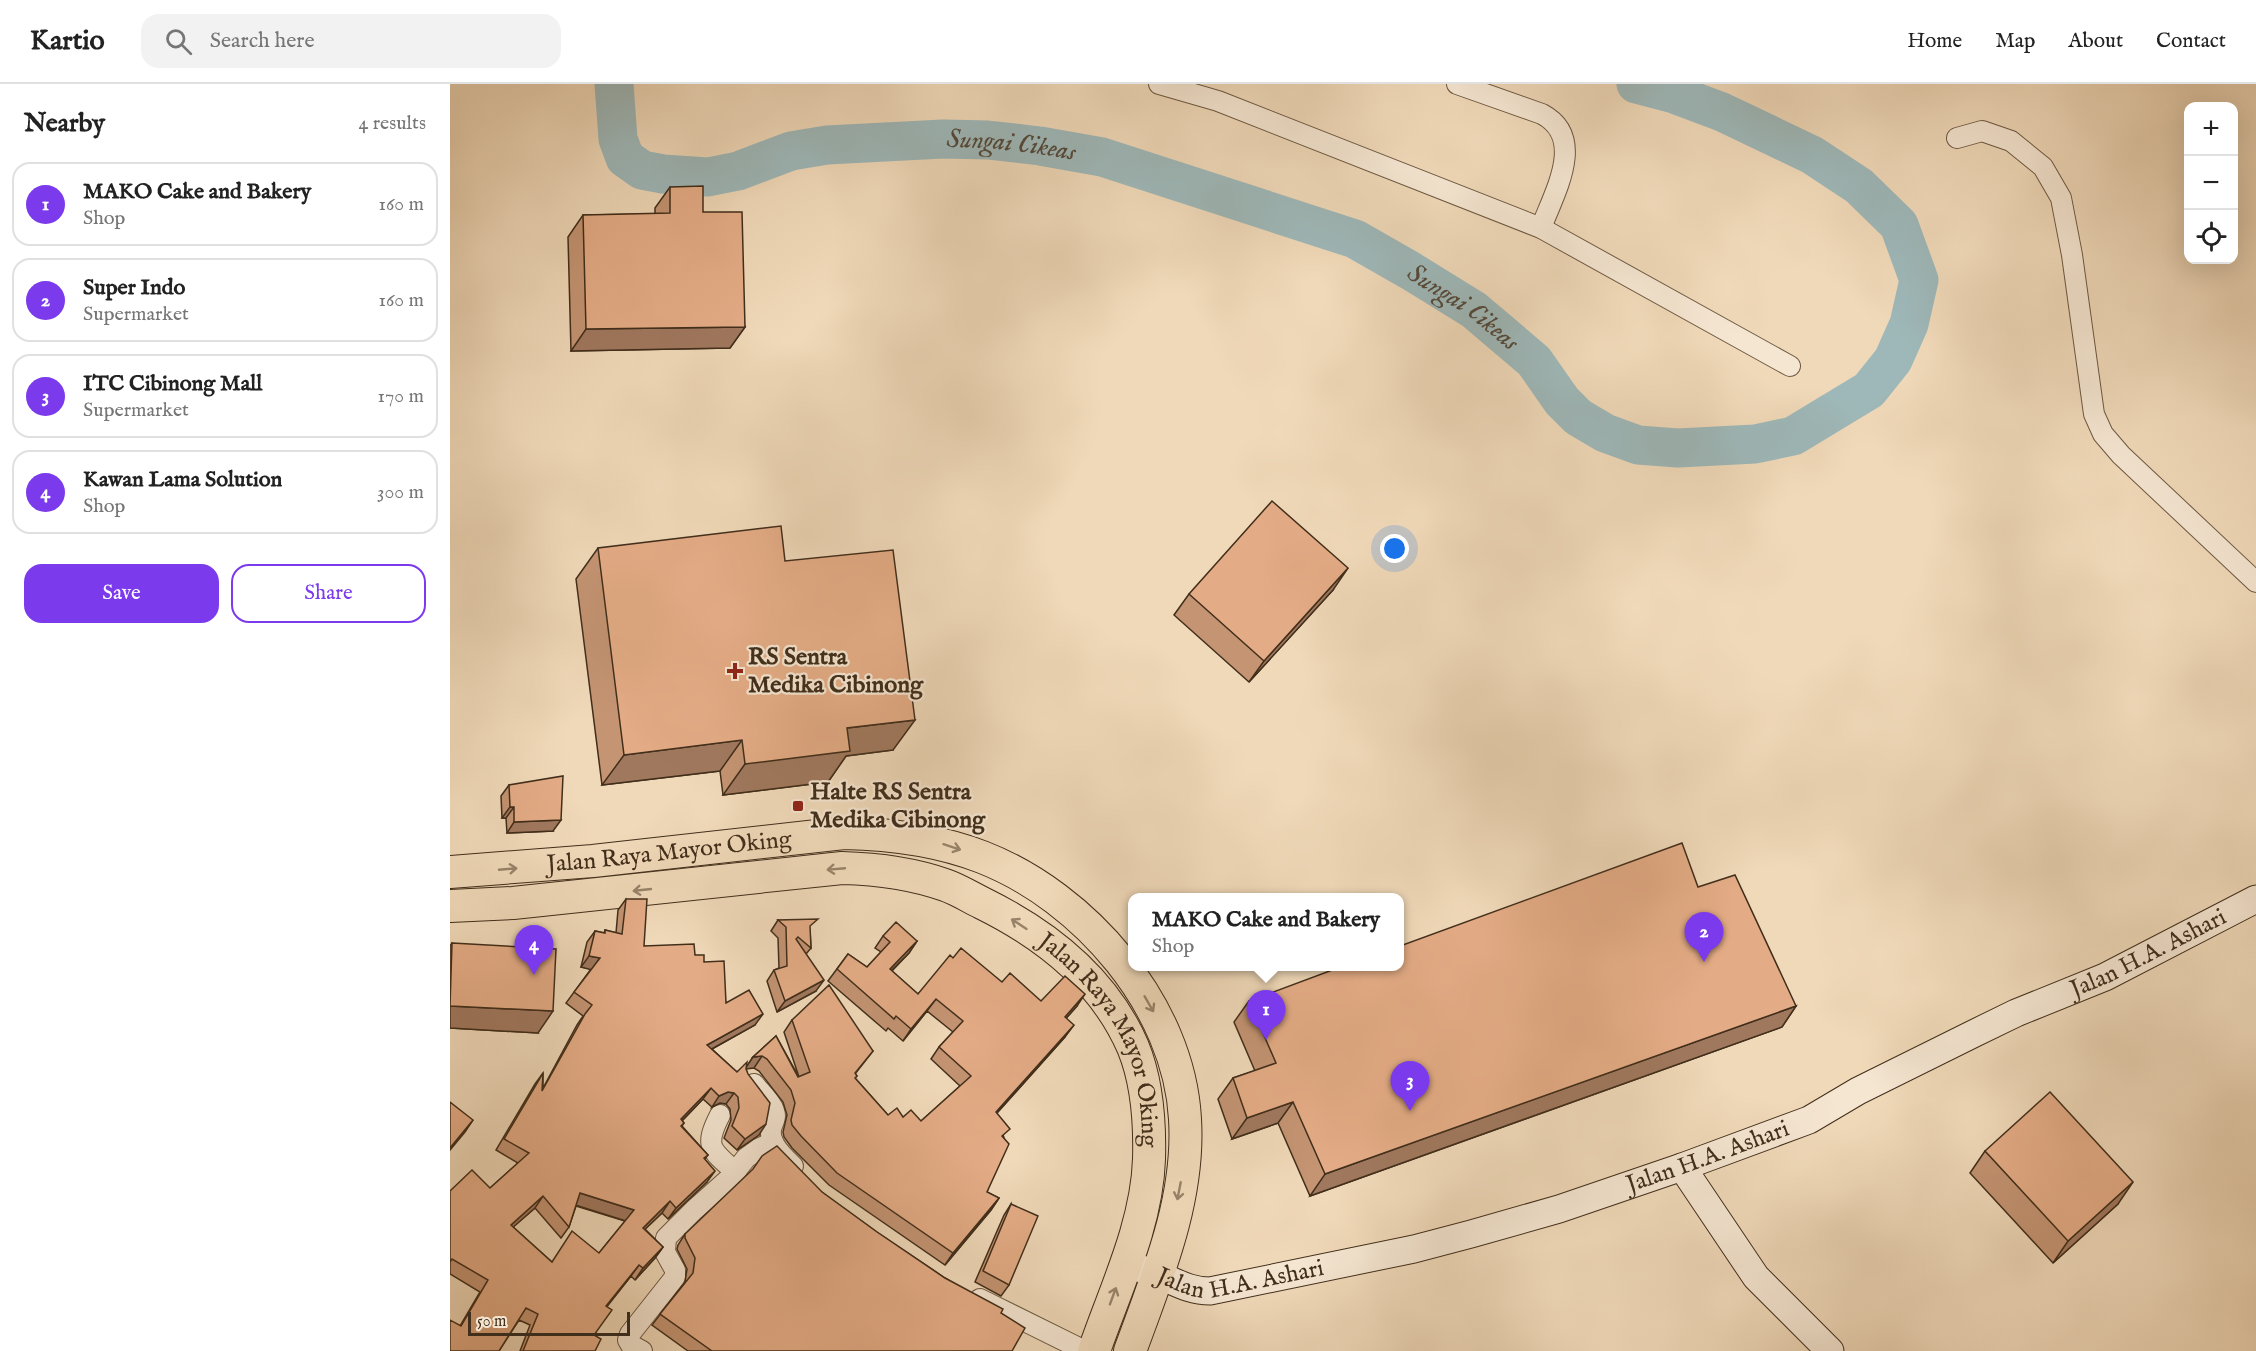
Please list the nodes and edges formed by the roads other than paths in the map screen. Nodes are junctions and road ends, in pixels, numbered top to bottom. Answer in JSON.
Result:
{"nodes":[{"id":1,"x":1159,"y":84,"type":"edge"},
{"id":2,"x":1457,"y":84,"type":"edge"},
{"id":3,"x":1957,"y":138,"type":"dead end"},
{"id":4,"x":1541,"y":228,"type":"junction"},
{"id":5,"x":1790,"y":366,"type":"dead end"},
{"id":6,"x":2256,"y":582,"type":"edge"},
{"id":7,"x":450,"y":872,"type":"edge"},
{"id":8,"x":2256,"y":899,"type":"edge"},
{"id":9,"x":450,"y":906,"type":"edge"},
{"id":10,"x":750,"y":1079,"type":"edge"},
{"id":11,"x":720,"y":1115,"type":"dead end"},
{"id":12,"x":773,"y":1142,"type":"junction"},
{"id":13,"x":1682,"y":1167,"type":"junction"},
{"id":14,"x":736,"y":1172,"type":"junction"},
{"id":15,"x":805,"y":1177,"type":"edge"},
{"id":16,"x":1125,"y":1264,"type":"junction"},
{"id":17,"x":1158,"y":1275,"type":"junction"},
{"id":18,"x":963,"y":1290,"type":"edge"},
{"id":19,"x":642,"y":1351,"type":"edge"},
{"id":20,"x":1085,"y":1351,"type":"edge"},
{"id":21,"x":1094,"y":1351,"type":"edge"},
{"id":22,"x":1130,"y":1351,"type":"edge"},
{"id":23,"x":1830,"y":1351,"type":"edge"}],
"edges":[{"from":1,"to":4,"type":"street"},
{"from":2,"to":4,"type":"street"},
{"from":3,"to":6,"type":"street"},
{"from":4,"to":5,"type":"street"},
{"from":7,"to":17,"type":"main road","name":"Jalan Raya Mayor Oking","one_way":true},
{"from":8,"to":13,"type":"street","name":"Jalan H.A. Ashari"},
{"from":16,"to":9,"type":"main road","name":"Jalan Raya Mayor Oking","one_way":true},
{"from":10,"to":12,"type":"street"},
{"from":11,"to":14,"type":"street"},
{"from":12,"to":14,"type":"street"},
{"from":12,"to":15,"type":"street"},
{"from":13,"to":17,"type":"street","name":"Jalan H.A. Ashari"},
{"from":13,"to":23,"type":"street"},
{"from":14,"to":19,"type":"street"},
{"from":16,"to":17,"type":"street","name":"Jalan H.A. Ashari"},
{"from":21,"to":16,"type":"main road","name":"Jalan Raya Mayor Oking","one_way":true},
{"from":17,"to":22,"type":"main road","name":"Jalan Raya Mayor Oking"},
{"from":18,"to":20,"type":"street"}]}
